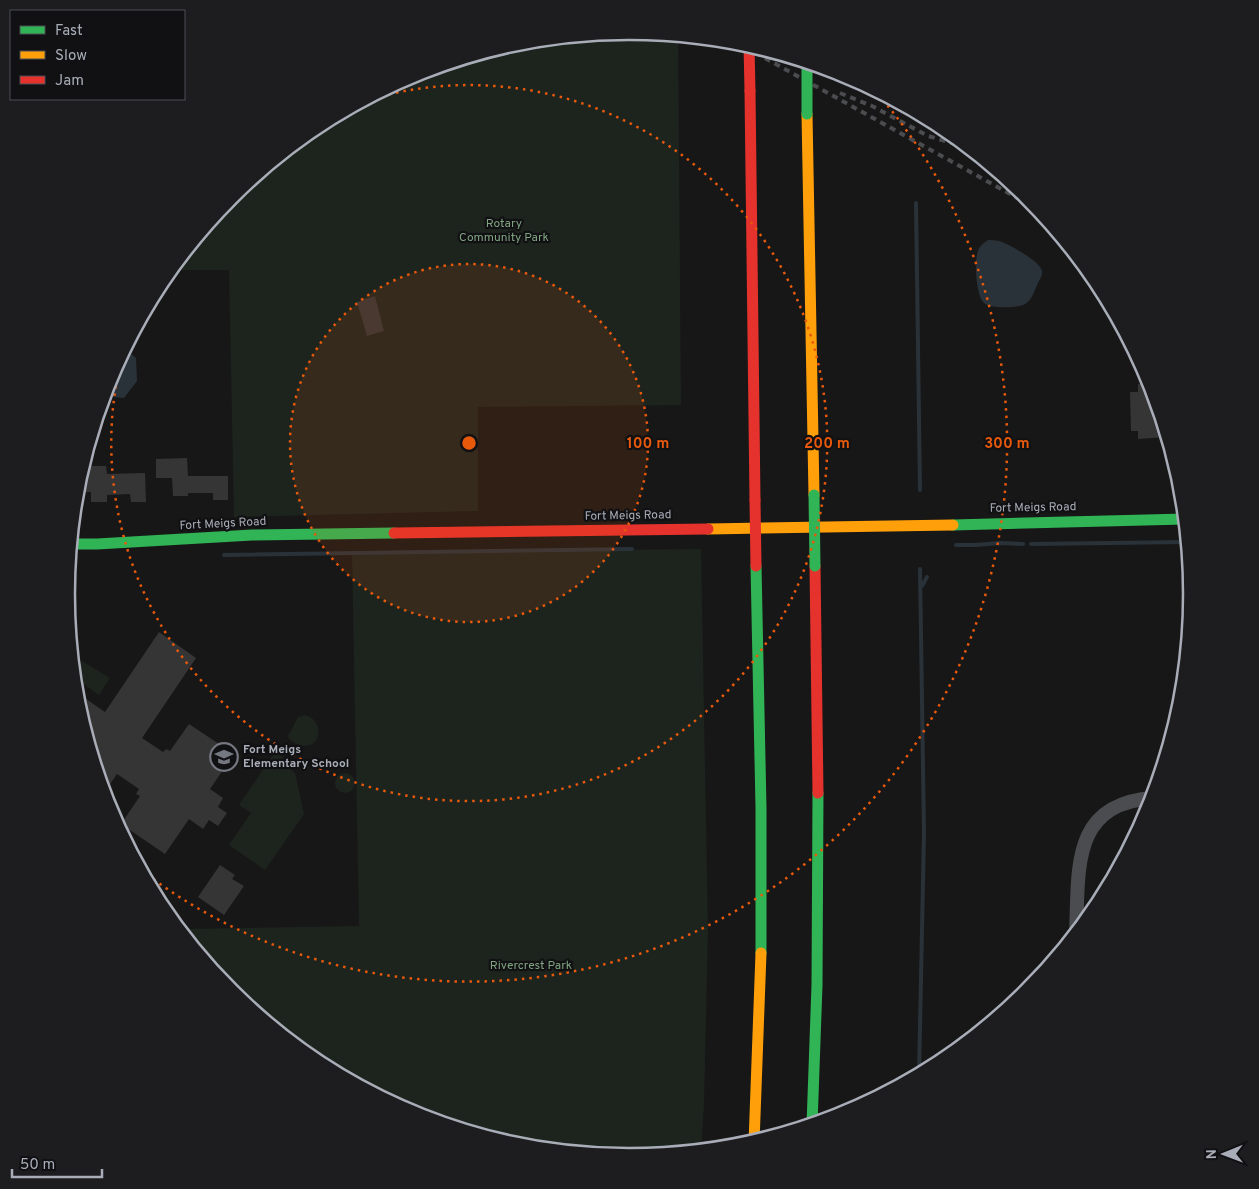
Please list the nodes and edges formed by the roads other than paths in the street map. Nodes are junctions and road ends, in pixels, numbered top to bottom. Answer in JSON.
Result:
{"nodes":[{"id":1,"x":749,"y":54,"type":"edge"},
{"id":2,"x":806,"y":68,"type":"edge"},
{"id":3,"x":1179,"y":519,"type":"edge"},
{"id":4,"x":78,"y":544,"type":"edge"},
{"id":5,"x":1145,"y":799,"type":"edge"},
{"id":6,"x":1077,"y":922,"type":"edge"},
{"id":7,"x":812,"y":1118,"type":"edge"},
{"id":8,"x":754,"y":1134,"type":"edge"}],
"edges":[{"from":1,"to":8,"type":"main road","bridge":true},
{"from":2,"to":7,"type":"main road","bridge":true},
{"from":3,"to":4,"type":"main road","name":"Fort Meigs Road"},
{"from":5,"to":6,"type":"street"}]}
